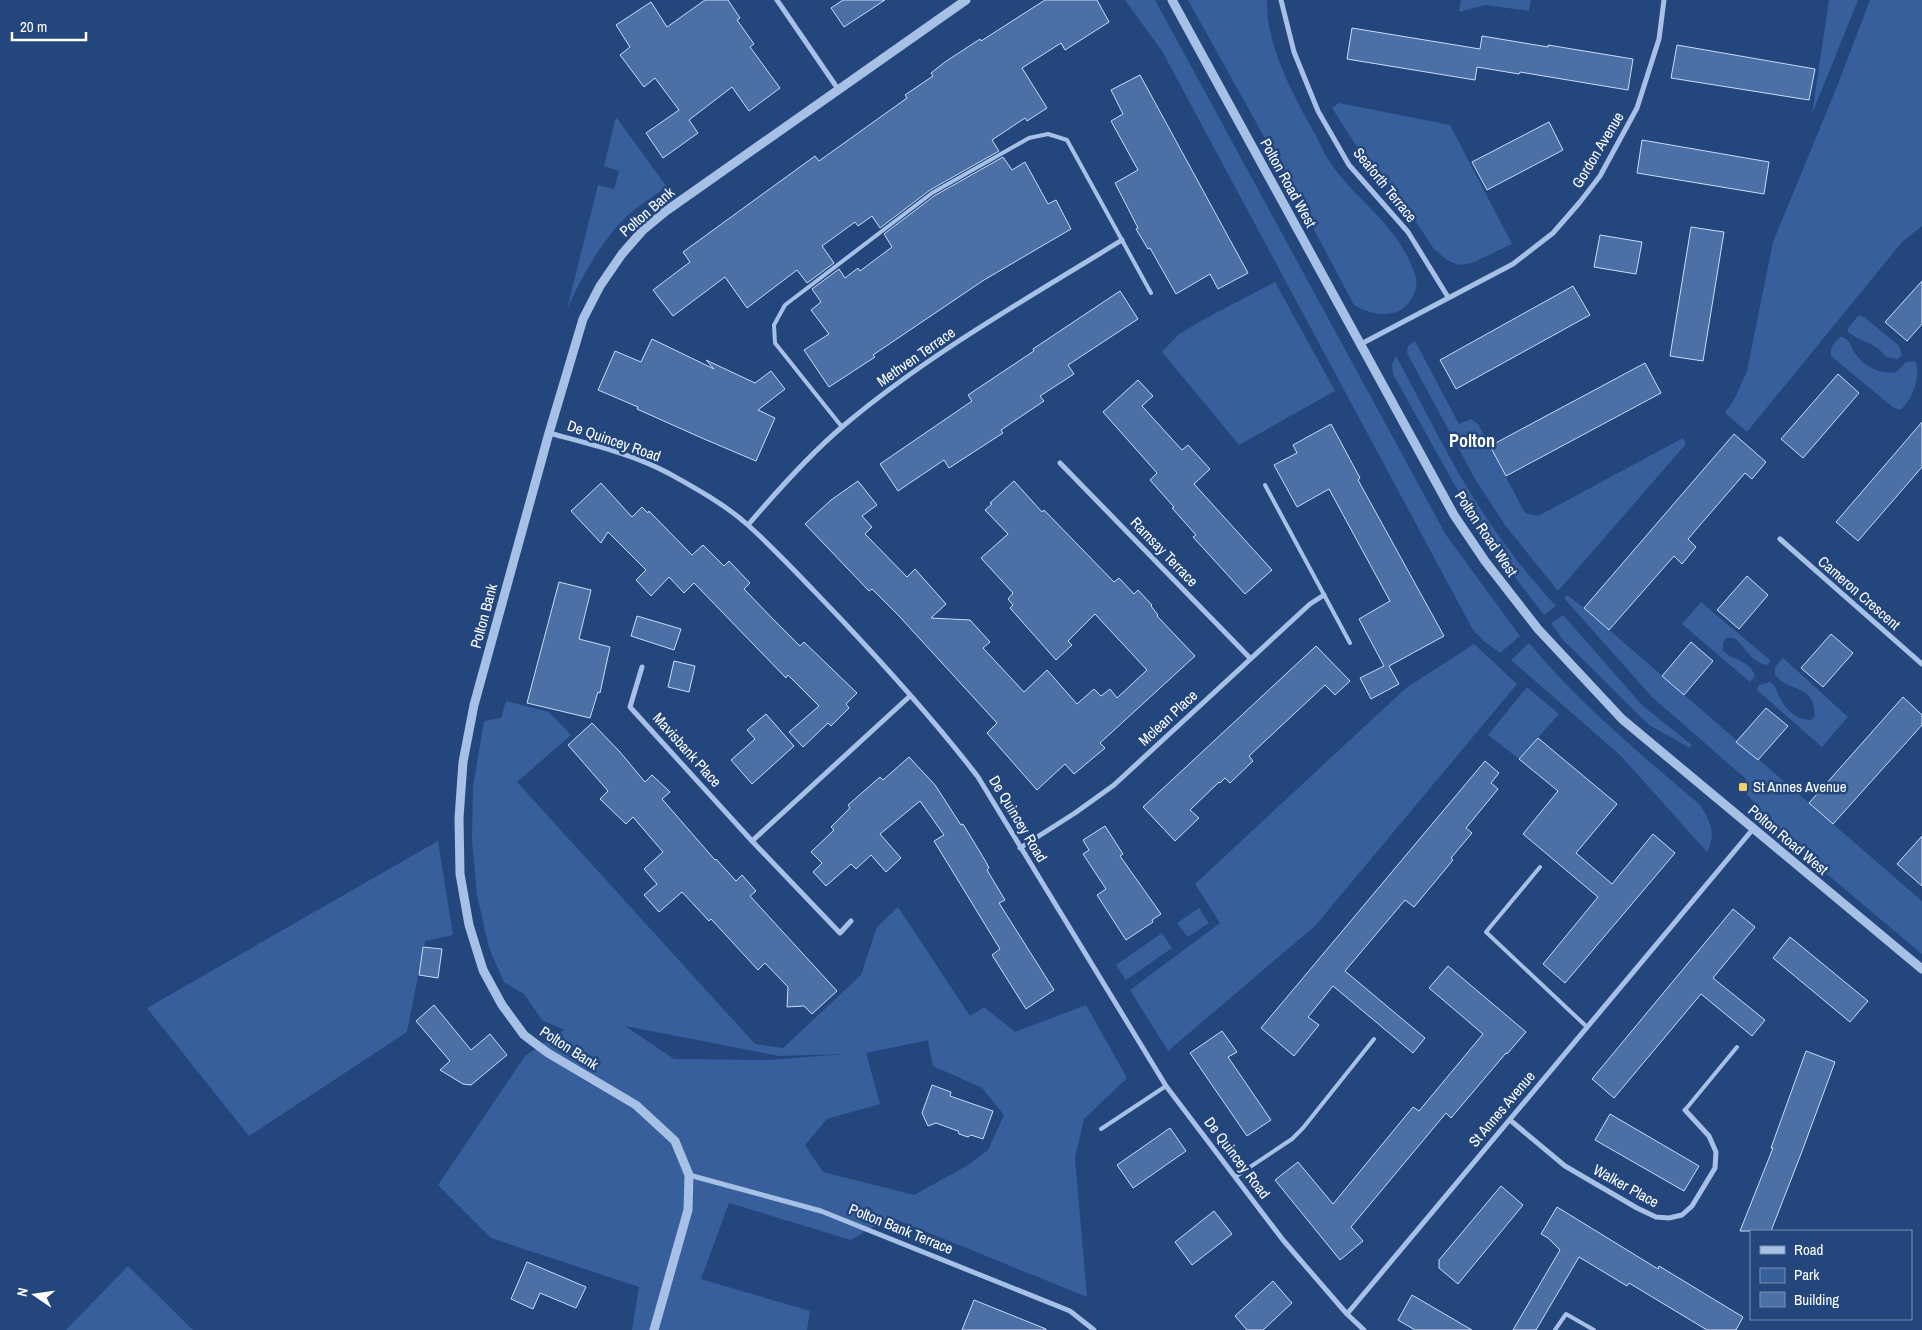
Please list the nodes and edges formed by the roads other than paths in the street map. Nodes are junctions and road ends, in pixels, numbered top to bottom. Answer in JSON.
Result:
{"nodes":[{"id":1,"x":777,"y":0,"type":"edge"},
{"id":2,"x":966,"y":0,"type":"edge"},
{"id":3,"x":1172,"y":0,"type":"edge"},
{"id":4,"x":1281,"y":0,"type":"edge"},
{"id":5,"x":1664,"y":0,"type":"edge"},
{"id":6,"x":838,"y":89,"type":"junction"},
{"id":7,"x":1122,"y":240,"type":"junction"},
{"id":8,"x":1151,"y":293,"type":"dead end"},
{"id":9,"x":1448,"y":297,"type":"junction"},
{"id":10,"x":1361,"y":344,"type":"junction"},
{"id":11,"x":842,"y":427,"type":"junction"},
{"id":12,"x":549,"y":433,"type":"junction"},
{"id":13,"x":1060,"y":463,"type":"dead end"},
{"id":14,"x":1265,"y":485,"type":"dead end"},
{"id":15,"x":748,"y":525,"type":"junction"},
{"id":16,"x":1780,"y":539,"type":"dead end"},
{"id":17,"x":1324,"y":595,"type":"junction"},
{"id":18,"x":1350,"y":643,"type":"dead end"},
{"id":19,"x":1250,"y":658,"type":"junction"},
{"id":20,"x":1922,"y":664,"type":"edge"},
{"id":21,"x":642,"y":667,"type":"dead end"},
{"id":22,"x":910,"y":696,"type":"junction"},
{"id":23,"x":1753,"y":829,"type":"junction"},
{"id":24,"x":752,"y":841,"type":"junction"},
{"id":25,"x":1020,"y":848,"type":"junction"},
{"id":26,"x":1540,"y":866,"type":"dead end"},
{"id":27,"x":851,"y":922,"type":"dead end"},
{"id":28,"x":1922,"y":969,"type":"edge"},
{"id":29,"x":1587,"y":1027,"type":"junction"},
{"id":30,"x":1374,"y":1039,"type":"dead end"},
{"id":31,"x":1737,"y":1047,"type":"dead end"},
{"id":32,"x":1166,"y":1086,"type":"junction"},
{"id":33,"x":1685,"y":1110,"type":"joint"},
{"id":34,"x":1510,"y":1120,"type":"junction"},
{"id":35,"x":1101,"y":1129,"type":"dead end"},
{"id":36,"x":689,"y":1175,"type":"junction"},
{"id":37,"x":1235,"y":1177,"type":"junction"},
{"id":38,"x":1347,"y":1314,"type":"junction"},
{"id":39,"x":654,"y":1330,"type":"edge"},
{"id":40,"x":1094,"y":1330,"type":"edge"},
{"id":41,"x":1364,"y":1330,"type":"edge"},
{"id":42,"x":1555,"y":1330,"type":"edge"},
{"id":43,"x":1594,"y":1330,"type":"edge"}],
"edges":[{"from":1,"to":6,"type":"street"},
{"from":2,"to":6,"type":"street","name":"Polton Bank"},
{"from":3,"to":10,"type":"street","name":"Polton Road West"},
{"from":4,"to":9,"type":"street","name":"Seaforth Terrace"},
{"from":5,"to":9,"type":"street","name":"Gordon Avenue"},
{"from":6,"to":12,"type":"street","name":"Polton Bank"},
{"from":7,"to":8,"type":"lane"},
{"from":7,"to":11,"type":"street","name":"Methven Terrace"},
{"from":7,"to":11,"type":"lane"},
{"from":9,"to":10,"type":"street","name":"Gordon Avenue"},
{"from":10,"to":23,"type":"street","name":"Polton Road West"},
{"from":11,"to":15,"type":"street","name":"Methven Terrace"},
{"from":12,"to":15,"type":"street","name":"De Quincey Road"},
{"from":12,"to":36,"type":"street","name":"Polton Bank"},
{"from":13,"to":19,"type":"street","name":"Ramsay Terrace"},
{"from":14,"to":17,"type":"lane"},
{"from":15,"to":22,"type":"street","name":"De Quincey Road"},
{"from":16,"to":20,"type":"street","name":"Cameron Crescent"},
{"from":17,"to":18,"type":"lane"},
{"from":17,"to":19,"type":"street","name":"Mclean Place"},
{"from":19,"to":25,"type":"street","name":"Mclean Place"},
{"from":21,"to":24,"type":"street","name":"Mavisbank Place"},
{"from":22,"to":24,"type":"street"},
{"from":22,"to":25,"type":"street","name":"De Quincey Road"},
{"from":23,"to":28,"type":"street","name":"Polton Road West"},
{"from":23,"to":29,"type":"street","name":"St Annes Avenue"},
{"from":24,"to":27,"type":"street","name":"Mavisbank Place"},
{"from":25,"to":32,"type":"street","name":"De Quincey Road"},
{"from":26,"to":29,"type":"lane"},
{"from":29,"to":34,"type":"street","name":"St Annes Avenue"},
{"from":30,"to":37,"type":"lane"},
{"from":31,"to":33,"type":"lane"},
{"from":32,"to":35,"type":"lane"},
{"from":32,"to":37,"type":"street","name":"De Quincey Road"},
{"from":33,"to":34,"type":"street","name":"Walker Place"},
{"from":34,"to":38,"type":"street","name":"St Annes Avenue"},
{"from":36,"to":39,"type":"street","name":"Polton Bank"},
{"from":36,"to":40,"type":"street","name":"Polton Bank Terrace"},
{"from":37,"to":38,"type":"street","name":"De Quincey Road"},
{"from":38,"to":41,"type":"street","name":"De Quincey Road"},
{"from":42,"to":43,"type":"lane"}]}
